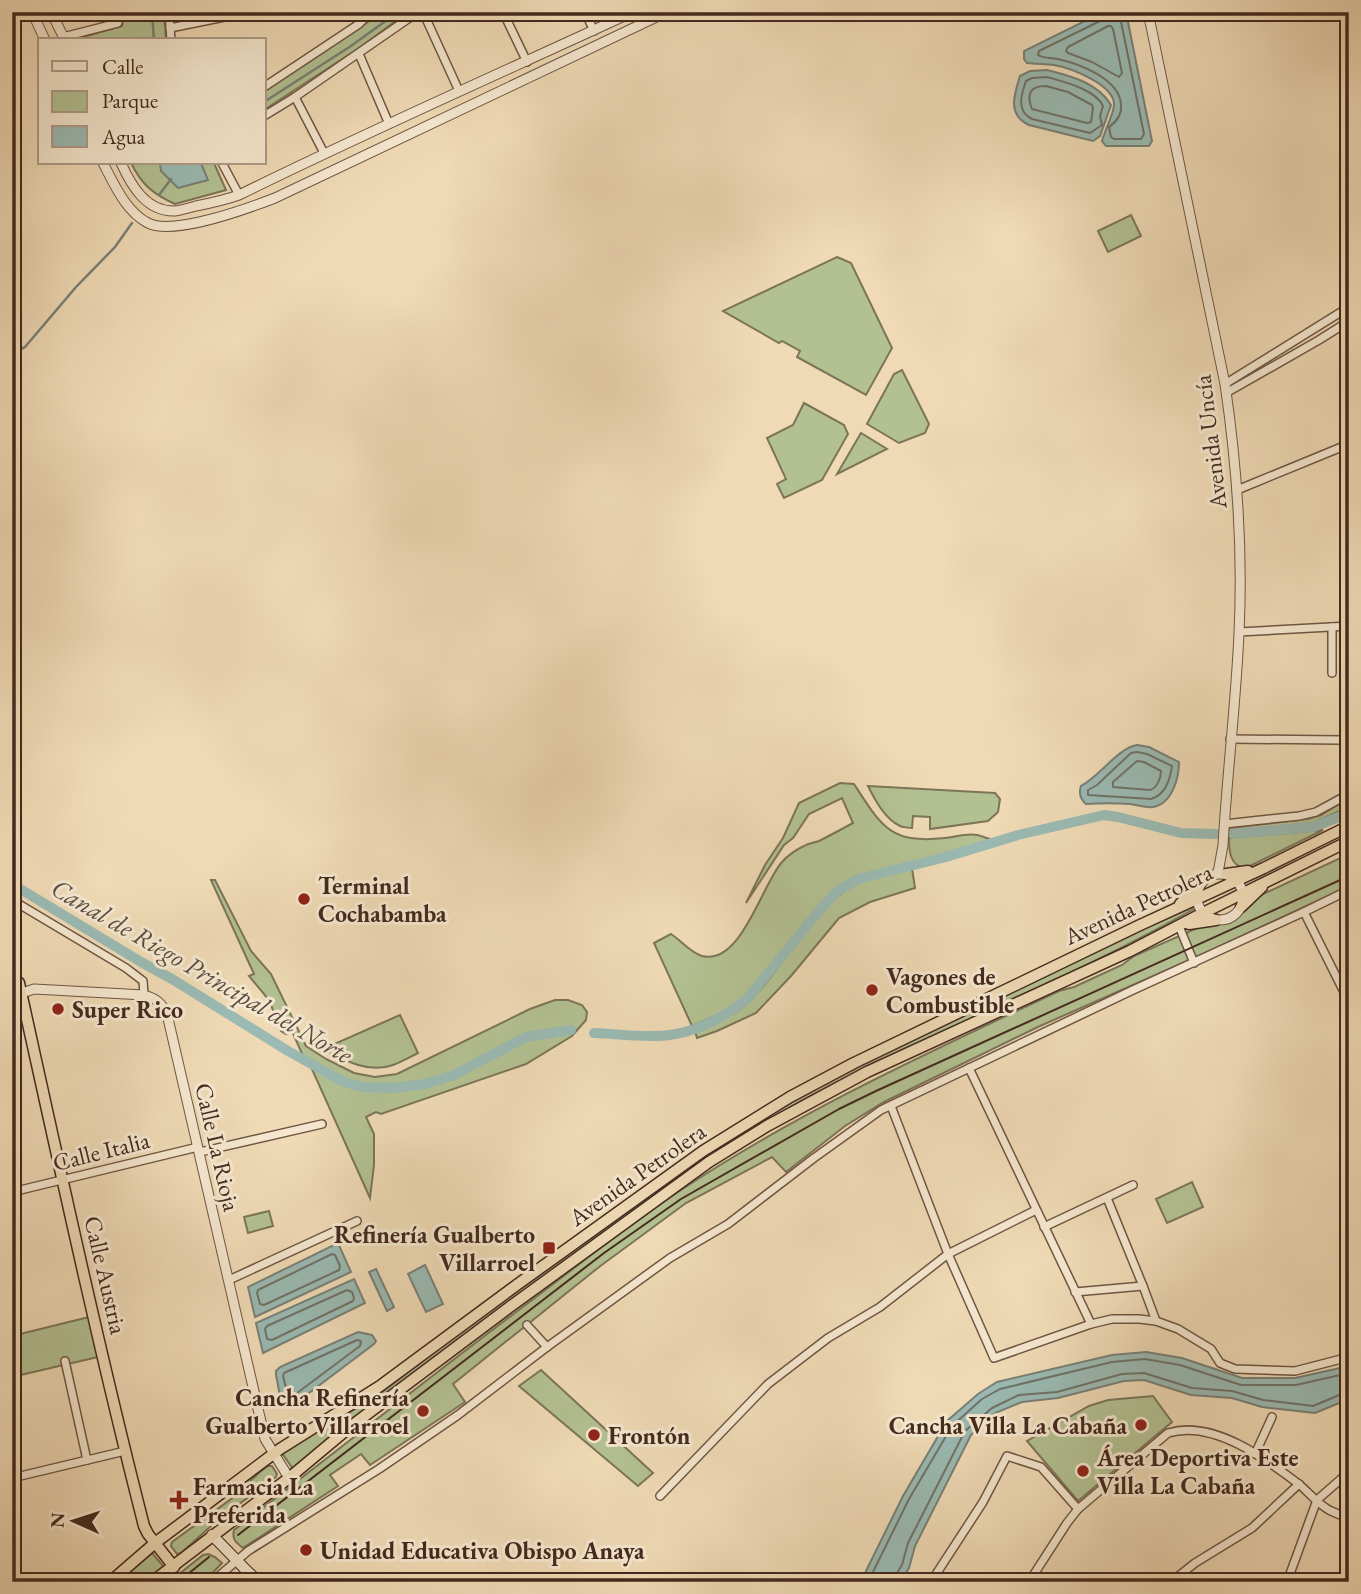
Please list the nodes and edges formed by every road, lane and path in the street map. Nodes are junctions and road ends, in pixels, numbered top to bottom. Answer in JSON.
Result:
{"nodes":[{"id":1,"x":32,"y":12,"type":"edge"},
{"id":2,"x":51,"y":12,"type":"edge"},
{"id":3,"x":118,"y":12,"type":"edge"},
{"id":4,"x":181,"y":12,"type":"edge"},
{"id":5,"x":249,"y":12,"type":"edge"},
{"id":6,"x":371,"y":12,"type":"edge"},
{"id":7,"x":420,"y":12,"type":"edge"},
{"id":8,"x":503,"y":12,"type":"edge"},
{"id":9,"x":585,"y":12,"type":"edge"},
{"id":10,"x":633,"y":12,"type":"edge"},
{"id":11,"x":667,"y":12,"type":"edge"},
{"id":12,"x":1148,"y":12,"type":"edge"},
{"id":13,"x":169,"y":13,"type":"edge"},
{"id":14,"x":170,"y":28,"type":"junction"},
{"id":15,"x":594,"y":30,"type":"junction"},
{"id":16,"x":44,"y":38,"type":"edge"},
{"id":17,"x":64,"y":38,"type":"edge"},
{"id":18,"x":67,"y":38,"type":"edge"},
{"id":19,"x":171,"y":38,"type":"edge"},
{"id":20,"x":359,"y":54,"type":"junction"},
{"id":21,"x":527,"y":62,"type":"junction"},
{"id":22,"x":266,"y":86,"type":"edge"},
{"id":23,"x":459,"y":91,"type":"junction"},
{"id":24,"x":295,"y":97,"type":"junction"},
{"id":25,"x":266,"y":115,"type":"edge"},
{"id":26,"x":389,"y":124,"type":"junction"},
{"id":27,"x":324,"y":153,"type":"junction"},
{"id":28,"x":122,"y":164,"type":"edge"},
{"id":29,"x":223,"y":164,"type":"edge"},
{"id":30,"x":105,"y":167,"type":"edge"},
{"id":31,"x":239,"y":195,"type":"junction"},
{"id":32,"x":1349,"y":307,"type":"edge"},
{"id":33,"x":1349,"y":321,"type":"edge"},
{"id":34,"x":1226,"y":388,"type":"junction"},
{"id":35,"x":1349,"y":444,"type":"edge"},
{"id":36,"x":1237,"y":490,"type":"junction"},
{"id":37,"x":1349,"y":626,"type":"edge"},
{"id":38,"x":1332,"y":627,"type":"junction"},
{"id":39,"x":1239,"y":632,"type":"junction"},
{"id":40,"x":1332,"y":673,"type":"dead end"},
{"id":41,"x":1230,"y":739,"type":"junction"},
{"id":42,"x":1348,"y":747,"type":"edge"},
{"id":43,"x":1349,"y":794,"type":"edge"},
{"id":44,"x":1224,"y":824,"type":"junction"},
{"id":45,"x":1349,"y":826,"type":"edge"},
{"id":46,"x":1349,"y":841,"type":"edge"},
{"id":47,"x":1264,"y":868,"type":"junction"},
{"id":48,"x":1222,"y":874,"type":"junction"},
{"id":49,"x":1237,"y":880,"type":"junction"},
{"id":50,"x":1268,"y":880,"type":"junction"},
{"id":51,"x":1200,"y":884,"type":"junction"},
{"id":52,"x":1349,"y":890,"type":"edge"},
{"id":53,"x":1243,"y":893,"type":"junction"},
{"id":54,"x":12,"y":900,"type":"edge"},
{"id":55,"x":1197,"y":900,"type":"junction"},
{"id":56,"x":1241,"y":907,"type":"junction"},
{"id":57,"x":1174,"y":910,"type":"junction"},
{"id":58,"x":1304,"y":912,"type":"junction"},
{"id":59,"x":1203,"y":913,"type":"junction"},
{"id":60,"x":1216,"y":920,"type":"junction"},
{"id":61,"x":1179,"y":926,"type":"junction"},
{"id":62,"x":1194,"y":963,"type":"junction"},
{"id":63,"x":16,"y":988,"type":"edge"},
{"id":64,"x":144,"y":995,"type":"junction"},
{"id":65,"x":1349,"y":1002,"type":"edge"},
{"id":66,"x":969,"y":1068,"type":"junction"},
{"id":67,"x":891,"y":1106,"type":"junction"},
{"id":68,"x":322,"y":1124,"type":"dead end"},
{"id":69,"x":199,"y":1150,"type":"junction"},
{"id":70,"x":62,"y":1180,"type":"junction"},
{"id":71,"x":1133,"y":1185,"type":"dead end"},
{"id":72,"x":12,"y":1192,"type":"edge"},
{"id":73,"x":1107,"y":1198,"type":"junction"},
{"id":74,"x":1036,"y":1210,"type":"junction"},
{"id":75,"x":356,"y":1221,"type":"dead end"},
{"id":76,"x":1044,"y":1227,"type":"junction"},
{"id":77,"x":948,"y":1254,"type":"junction"},
{"id":78,"x":229,"y":1280,"type":"junction"},
{"id":79,"x":1143,"y":1286,"type":"junction"},
{"id":80,"x":1075,"y":1292,"type":"junction"},
{"id":81,"x":1156,"y":1321,"type":"junction"},
{"id":82,"x":1091,"y":1324,"type":"junction"},
{"id":83,"x":527,"y":1325,"type":"dead end"},
{"id":84,"x":547,"y":1347,"type":"junction"},
{"id":85,"x":1349,"y":1357,"type":"edge"},
{"id":86,"x":65,"y":1361,"type":"dead end"},
{"id":87,"x":1272,"y":1417,"type":"dead end"},
{"id":88,"x":125,"y":1451,"type":"junction"},
{"id":89,"x":274,"y":1454,"type":"junction"},
{"id":90,"x":1255,"y":1454,"type":"junction"},
{"id":91,"x":87,"y":1460,"type":"junction"},
{"id":92,"x":1349,"y":1472,"type":"edge"},
{"id":93,"x":12,"y":1478,"type":"edge"},
{"id":94,"x":289,"y":1478,"type":"junction"},
{"id":95,"x":1299,"y":1485,"type":"junction"},
{"id":96,"x":660,"y":1496,"type":"dead end"},
{"id":97,"x":1317,"y":1500,"type":"junction"},
{"id":98,"x":1078,"y":1509,"type":"junction"},
{"id":99,"x":1349,"y":1518,"type":"edge"},
{"id":100,"x":212,"y":1535,"type":"junction"},
{"id":101,"x":155,"y":1543,"type":"junction"},
{"id":102,"x":237,"y":1560,"type":"junction"},
{"id":103,"x":174,"y":1567,"type":"junction"},
{"id":104,"x":110,"y":1582,"type":"edge"},
{"id":105,"x":152,"y":1582,"type":"edge"},
{"id":106,"x":212,"y":1582,"type":"edge"},
{"id":107,"x":259,"y":1582,"type":"edge"},
{"id":108,"x":931,"y":1582,"type":"edge"},
{"id":109,"x":1029,"y":1582,"type":"edge"},
{"id":110,"x":1171,"y":1582,"type":"edge"},
{"id":111,"x":1287,"y":1582,"type":"edge"}],
"edges":[{"from":1,"to":16,"type":"street"},
{"from":2,"to":17,"type":"street"},
{"from":3,"to":18,"type":"street"},
{"from":4,"to":13,"type":"street"},
{"from":5,"to":14,"type":"street"},
{"from":6,"to":22,"type":"street"},
{"from":7,"to":20,"type":"street"},
{"from":7,"to":23,"type":"street"},
{"from":8,"to":21,"type":"street"},
{"from":9,"to":15,"type":"street"},
{"from":10,"to":15,"type":"street"},
{"from":11,"to":30,"type":"street"},
{"from":12,"to":34,"type":"street","name":"Avenida Uncía"},
{"from":13,"to":14,"type":"street"},
{"from":14,"to":19,"type":"street"},
{"from":15,"to":21,"type":"street"},
{"from":20,"to":24,"type":"street"},
{"from":20,"to":26,"type":"street"},
{"from":21,"to":23,"type":"street"},
{"from":23,"to":26,"type":"street"},
{"from":24,"to":25,"type":"street"},
{"from":24,"to":27,"type":"street"},
{"from":26,"to":27,"type":"street"},
{"from":27,"to":31,"type":"street"},
{"from":28,"to":31,"type":"street"},
{"from":29,"to":31,"type":"street"},
{"from":32,"to":34,"type":"street"},
{"from":33,"to":34,"type":"street"},
{"from":34,"to":36,"type":"street","name":"Avenida Uncía"},
{"from":35,"to":36,"type":"street"},
{"from":36,"to":39,"type":"street","name":"Avenida Uncía"},
{"from":37,"to":38,"type":"street"},
{"from":38,"to":39,"type":"street"},
{"from":38,"to":40,"type":"street"},
{"from":39,"to":41,"type":"street","name":"Avenida Uncía"},
{"from":41,"to":42,"type":"street"},
{"from":41,"to":44,"type":"street","name":"Avenida Uncía"},
{"from":43,"to":44,"type":"street"},
{"from":44,"to":48,"type":"street","name":"Avenida Uncía"},
{"from":45,"to":47,"type":"highway"},
{"from":46,"to":50,"type":"highway","name":"Avenida Petrolera"},
{"from":47,"to":48,"type":"highway"},
{"from":47,"to":49,"type":"highway","name":"Avenida Petrolera"},
{"from":48,"to":49,"type":"street"},
{"from":48,"to":51,"type":"street"},
{"from":49,"to":53,"type":"street"},
{"from":49,"to":55,"type":"highway","name":"Avenida Petrolera"},
{"from":50,"to":53,"type":"highway","name":"Avenida Petrolera"},
{"from":50,"to":56,"type":"highway"},
{"from":51,"to":55,"type":"street"},
{"from":51,"to":57,"type":"highway"},
{"from":52,"to":58,"type":"street"},
{"from":53,"to":56,"type":"street"},
{"from":53,"to":59,"type":"highway","name":"Avenida Petrolera"},
{"from":54,"to":64,"type":"street","name":"Calle La Rioja"},
{"from":55,"to":57,"type":"highway","name":"Avenida Petrolera"},
{"from":55,"to":59,"type":"street"},
{"from":56,"to":60,"type":"street"},
{"from":57,"to":89,"type":"highway","name":"Avenida Petrolera"},
{"from":58,"to":62,"type":"street"},
{"from":58,"to":65,"type":"street"},
{"from":59,"to":60,"type":"street"},
{"from":59,"to":61,"type":"highway","name":"Avenida Petrolera"},
{"from":60,"to":61,"type":"highway"},
{"from":61,"to":62,"type":"street"},
{"from":61,"to":94,"type":"highway","name":"Avenida Petrolera"},
{"from":62,"to":66,"type":"street"},
{"from":63,"to":64,"type":"street"},
{"from":63,"to":70,"type":"highway","name":"Calle Austria"},
{"from":64,"to":69,"type":"street","name":"Calle La Rioja"},
{"from":66,"to":67,"type":"street"},
{"from":66,"to":74,"type":"street"},
{"from":67,"to":77,"type":"street"},
{"from":67,"to":84,"type":"street"},
{"from":68,"to":69,"type":"street","name":"Calle Italia"},
{"from":69,"to":70,"type":"street","name":"Calle Italia"},
{"from":69,"to":78,"type":"street","name":"Calle La Rioja"},
{"from":70,"to":72,"type":"street","name":"Calle Italia"},
{"from":70,"to":88,"type":"highway","name":"Calle Austria"},
{"from":71,"to":73,"type":"street"},
{"from":73,"to":76,"type":"street"},
{"from":73,"to":79,"type":"street"},
{"from":74,"to":76,"type":"street"},
{"from":74,"to":77,"type":"street"},
{"from":75,"to":78,"type":"street"},
{"from":76,"to":80,"type":"street"},
{"from":77,"to":82,"type":"street"},
{"from":77,"to":96,"type":"street"},
{"from":78,"to":89,"type":"street","name":"Calle La Rioja"},
{"from":79,"to":80,"type":"street"},
{"from":79,"to":81,"type":"street"},
{"from":80,"to":82,"type":"street"},
{"from":81,"to":82,"type":"street"},
{"from":81,"to":85,"type":"street"},
{"from":83,"to":84,"type":"street"},
{"from":84,"to":102,"type":"street"},
{"from":86,"to":91,"type":"street"},
{"from":87,"to":90,"type":"street"},
{"from":88,"to":91,"type":"street"},
{"from":88,"to":101,"type":"highway","name":"Calle Austria"},
{"from":89,"to":94,"type":"street","name":"Calle La Rioja"},
{"from":89,"to":101,"type":"highway","name":"Avenida Petrolera"},
{"from":90,"to":95,"type":"street"},
{"from":90,"to":98,"type":"street"},
{"from":91,"to":93,"type":"street"},
{"from":92,"to":97,"type":"street"},
{"from":94,"to":100,"type":"highway","name":"Avenida Petrolera"},
{"from":95,"to":97,"type":"street"},
{"from":95,"to":110,"type":"street"},
{"from":97,"to":99,"type":"street"},
{"from":97,"to":111,"type":"street"},
{"from":98,"to":108,"type":"street"},
{"from":98,"to":109,"type":"street"},
{"from":100,"to":102,"type":"main road"},
{"from":100,"to":103,"type":"highway","name":"Avenida Petrolera"},
{"from":101,"to":103,"type":"highway","name":"Calle Austria"},
{"from":101,"to":104,"type":"highway","name":"Avenida Petrolera"},
{"from":102,"to":106,"type":"street"},
{"from":102,"to":107,"type":"main road"},
{"from":103,"to":105,"type":"highway","name":"Avenida Petrolera"}]}
